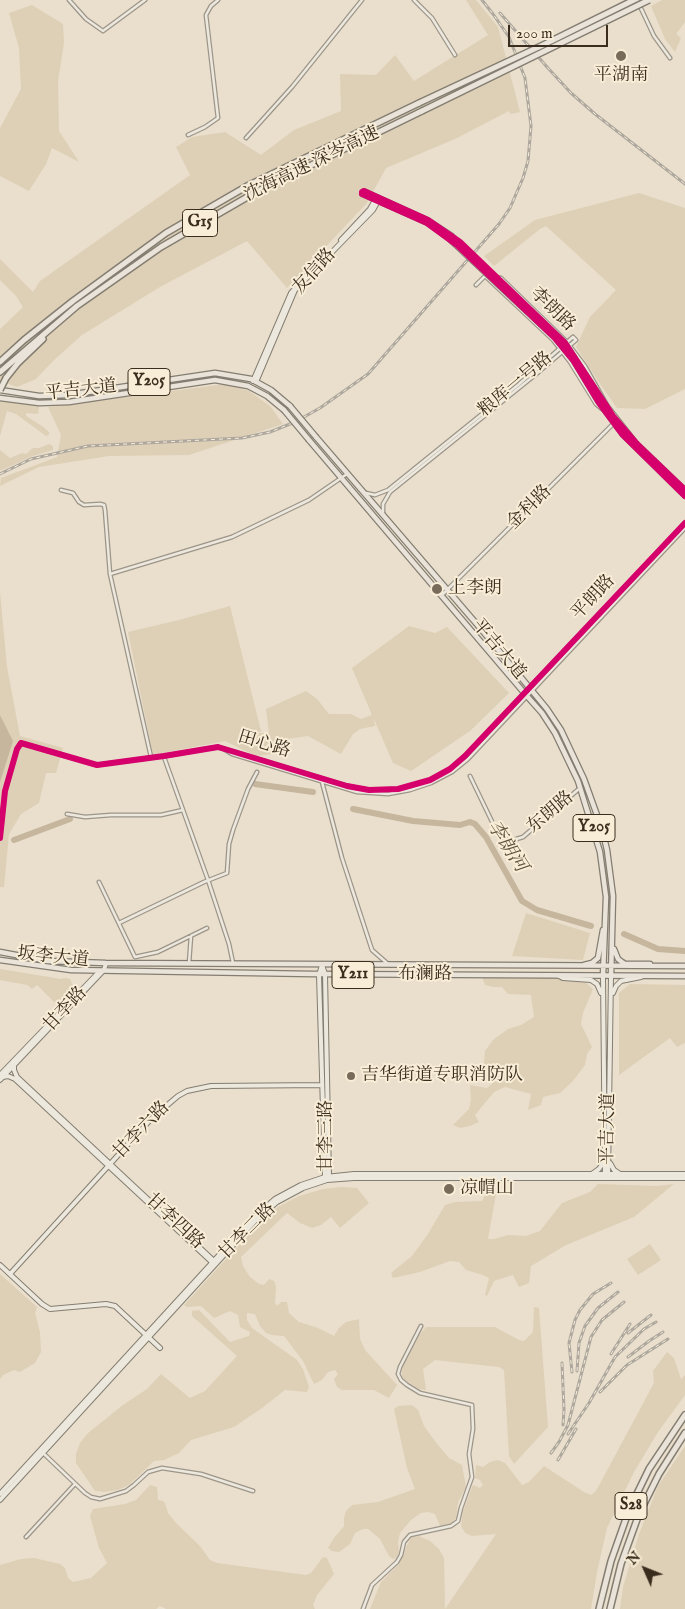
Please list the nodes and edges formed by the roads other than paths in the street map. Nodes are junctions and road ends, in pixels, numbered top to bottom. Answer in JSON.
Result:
{"nodes":[{"id":1,"x":69,"y":0,"type":"edge"},
{"id":2,"x":145,"y":0,"type":"edge"},
{"id":3,"x":218,"y":0,"type":"edge"},
{"id":4,"x":362,"y":0,"type":"edge"},
{"id":5,"x":414,"y":0,"type":"edge"},
{"id":6,"x":635,"y":0,"type":"edge"},
{"id":7,"x":649,"y":0,"type":"edge"},
{"id":8,"x":455,"y":55,"type":"dead end"},
{"id":9,"x":670,"y":58,"type":"dead end"},
{"id":10,"x":188,"y":136,"type":"dead end"},
{"id":11,"x":246,"y":138,"type":"dead end"},
{"id":12,"x":376,"y":200,"type":"junction"},
{"id":13,"x":450,"y":236,"type":"junction"},
{"id":14,"x":485,"y":276,"type":"junction"},
{"id":15,"x":476,"y":285,"type":"dead end"},
{"id":16,"x":78,"y":306,"type":"junction"},
{"id":17,"x":568,"y":344,"type":"junction"},
{"id":18,"x":561,"y":350,"type":"junction"},
{"id":19,"x":0,"y":362,"type":"edge"},
{"id":20,"x":0,"y":372,"type":"edge"},
{"id":21,"x":254,"y":381,"type":"junction"},
{"id":22,"x":0,"y":390,"type":"edge"},
{"id":23,"x":0,"y":398,"type":"edge"},
{"id":24,"x":606,"y":410,"type":"junction"},
{"id":25,"x":615,"y":422,"type":"junction"},
{"id":26,"x":347,"y":474,"type":"junction"},
{"id":27,"x":342,"y":478,"type":"junction"},
{"id":28,"x":61,"y":490,"type":"dead end"},
{"id":29,"x":362,"y":490,"type":"junction"},
{"id":30,"x":685,"y":490,"type":"edge"},
{"id":31,"x":685,"y":496,"type":"edge"},
{"id":32,"x":384,"y":516,"type":"junction"},
{"id":33,"x":685,"y":523,"type":"edge"},
{"id":34,"x":685,"y":528,"type":"edge"},
{"id":35,"x":110,"y":574,"type":"junction"},
{"id":36,"x":447,"y":590,"type":"junction"},
{"id":37,"x":442,"y":594,"type":"junction"},
{"id":38,"x":532,"y":689,"type":"junction"},
{"id":39,"x":526,"y":695,"type":"junction"},
{"id":40,"x":164,"y":756,"type":"junction"},
{"id":41,"x":151,"y":757,"type":"junction"},
{"id":42,"x":257,"y":772,"type":"dead end"},
{"id":43,"x":470,"y":776,"type":"dead end"},
{"id":44,"x":322,"y":780,"type":"junction"},
{"id":45,"x":580,"y":788,"type":"junction"},
{"id":46,"x":183,"y":810,"type":"junction"},
{"id":47,"x":67,"y":814,"type":"dead end"},
{"id":48,"x":0,"y":838,"type":"edge"},
{"id":49,"x":208,"y":880,"type":"junction"},
{"id":50,"x":100,"y":882,"type":"dead end"},
{"id":51,"x":119,"y":923,"type":"junction"},
{"id":52,"x":605,"y":927,"type":"junction"},
{"id":53,"x":207,"y":928,"type":"dead end"},
{"id":54,"x":612,"y":931,"type":"junction"},
{"id":55,"x":190,"y":936,"type":"junction"},
{"id":56,"x":0,"y":952,"type":"edge"},
{"id":57,"x":0,"y":960,"type":"edge"},
{"id":58,"x":106,"y":964,"type":"junction"},
{"id":59,"x":189,"y":964,"type":"junction"},
{"id":60,"x":233,"y":965,"type":"junction"},
{"id":61,"x":322,"y":965,"type":"junction"},
{"id":62,"x":390,"y":965,"type":"junction"},
{"id":63,"x":658,"y":966,"type":"junction"},
{"id":64,"x":685,"y":966,"type":"edge"},
{"id":65,"x":571,"y":967,"type":"junction"},
{"id":66,"x":603,"y":967,"type":"junction"},
{"id":67,"x":612,"y":967,"type":"junction"},
{"id":68,"x":102,"y":970,"type":"junction"},
{"id":69,"x":322,"y":974,"type":"junction"},
{"id":70,"x":644,"y":975,"type":"junction"},
{"id":71,"x":559,"y":976,"type":"junction"},
{"id":72,"x":603,"y":976,"type":"junction"},
{"id":73,"x":611,"y":976,"type":"junction"},
{"id":74,"x":685,"y":976,"type":"edge"},
{"id":75,"x":603,"y":1004,"type":"junction"},
{"id":76,"x":611,"y":1010,"type":"junction"},
{"id":77,"x":14,"y":1065,"type":"junction"},
{"id":78,"x":1,"y":1077,"type":"edge"},
{"id":79,"x":322,"y":1085,"type":"dead end"},
{"id":80,"x":607,"y":1161,"type":"junction"},
{"id":81,"x":109,"y":1165,"type":"junction"},
{"id":82,"x":622,"y":1174,"type":"junction"},
{"id":83,"x":685,"y":1174,"type":"edge"},
{"id":84,"x":591,"y":1175,"type":"junction"},
{"id":85,"x":606,"y":1176,"type":"junction"},
{"id":86,"x":327,"y":1178,"type":"junction"},
{"id":87,"x":685,"y":1178,"type":"edge"},
{"id":88,"x":214,"y":1262,"type":"junction"},
{"id":89,"x":0,"y":1265,"type":"edge"},
{"id":90,"x":10,"y":1274,"type":"junction"},
{"id":91,"x":421,"y":1326,"type":"dead end"},
{"id":92,"x":147,"y":1336,"type":"junction"},
{"id":93,"x":160,"y":1348,"type":"dead end"},
{"id":94,"x":685,"y":1415,"type":"edge"},
{"id":95,"x":685,"y":1433,"type":"edge"},
{"id":96,"x":41,"y":1451,"type":"junction"},
{"id":97,"x":75,"y":1484,"type":"junction"},
{"id":98,"x":253,"y":1491,"type":"dead end"},
{"id":99,"x":0,"y":1494,"type":"edge"},
{"id":100,"x":0,"y":1500,"type":"edge"},
{"id":101,"x":26,"y":1537,"type":"dead end"},
{"id":102,"x":363,"y":1609,"type":"edge"},
{"id":103,"x":599,"y":1609,"type":"edge"},
{"id":104,"x":610,"y":1609,"type":"edge"}],
"edges":[{"from":1,"to":2,"type":"street"},
{"from":3,"to":10,"type":"street"},
{"from":4,"to":11,"type":"street"},
{"from":5,"to":8,"type":"street"},
{"from":6,"to":9,"type":"street"},
{"from":6,"to":19,"type":"highway","name":"沈海高速 深岑高速","number":"G15","bridge":true},
{"from":7,"to":16,"type":"highway","name":"沈海高速 深岑高速","number":"G15","bridge":true},
{"from":12,"to":13,"type":"street","name":"李朗路"},
{"from":12,"to":13,"type":"street","name":"李朗路"},
{"from":12,"to":21,"type":"street","name":"友信路"},
{"from":13,"to":24,"type":"street","name":"李朗路","bridge":true},
{"from":14,"to":15,"type":"street"},
{"from":14,"to":17,"type":"street"},
{"from":14,"to":18,"type":"street"},
{"from":16,"to":20,"type":"highway","name":"沈海高速 深岑高速","number":"G15"},
{"from":16,"to":22,"type":"highway","bridge":true},
{"from":17,"to":18,"type":"street","name":"粮库一号路"},
{"from":17,"to":24,"type":"street"},
{"from":18,"to":24,"type":"street"},
{"from":18,"to":29,"type":"street","name":"粮库一号路"},
{"from":18,"to":32,"type":"street","name":"粮库一号路"},
{"from":21,"to":22,"type":"main road","name":"平吉大道","number":"Y205"},
{"from":21,"to":26,"type":"main road","name":"平吉大道","number":"Y205","bridge":true},
{"from":23,"to":27,"type":"main road","name":"平吉大道","number":"Y205","bridge":true},
{"from":24,"to":25,"type":"street","name":"李朗路"},
{"from":25,"to":30,"type":"street","name":"李朗路"},
{"from":25,"to":31,"type":"street","name":"李朗路"},
{"from":25,"to":36,"type":"street","name":"金科路"},
{"from":26,"to":27,"type":"street"},
{"from":26,"to":29,"type":"main road","name":"平吉大道","number":"Y205"},
{"from":27,"to":35,"type":"street"},
{"from":27,"to":37,"type":"main road","name":"平吉大道","number":"Y205"},
{"from":28,"to":35,"type":"street"},
{"from":29,"to":32,"type":"main road","name":"平吉大道","number":"Y205"},
{"from":32,"to":36,"type":"main road","name":"平吉大道","number":"Y205"},
{"from":33,"to":38,"type":"street","name":"平朗路"},
{"from":34,"to":38,"type":"street","name":"平朗路"},
{"from":35,"to":41,"type":"street"},
{"from":36,"to":37,"type":"street","name":"金科路"},
{"from":36,"to":38,"type":"main road","name":"平吉大道","number":"Y205"},
{"from":37,"to":39,"type":"main road","name":"平吉大道","number":"Y205"},
{"from":38,"to":39,"type":"street","name":"平朗路"},
{"from":38,"to":54,"type":"main road","name":"平吉大道","number":"Y205"},
{"from":39,"to":44,"type":"street","name":"田心路"},
{"from":39,"to":45,"type":"main road","name":"平吉大道","number":"Y205"},
{"from":40,"to":41,"type":"street"},
{"from":40,"to":44,"type":"street","name":"田心路"},
{"from":40,"to":46,"type":"street"},
{"from":41,"to":48,"type":"street"},
{"from":42,"to":49,"type":"street"},
{"from":43,"to":45,"type":"street","name":"东朗路"},
{"from":44,"to":62,"type":"street"},
{"from":45,"to":52,"type":"main road","name":"平吉大道","number":"Y205"},
{"from":46,"to":47,"type":"street"},
{"from":46,"to":49,"type":"street"},
{"from":49,"to":51,"type":"street"},
{"from":49,"to":60,"type":"street"},
{"from":50,"to":51,"type":"street"},
{"from":51,"to":55,"type":"street"},
{"from":52,"to":65,"type":"main road"},
{"from":52,"to":66,"type":"main road","name":"平吉大道","number":"Y205"},
{"from":53,"to":55,"type":"street"},
{"from":54,"to":63,"type":"main road"},
{"from":54,"to":67,"type":"main road","name":"平吉大道","number":"Y205"},
{"from":55,"to":59,"type":"street"},
{"from":56,"to":58,"type":"main road","name":"坂李大道"},
{"from":57,"to":68,"type":"main road","name":"坂李大道"},
{"from":58,"to":59,"type":"main road","name":"布澜路","number":"Y211"},
{"from":58,"to":68,"type":"street","name":"甘李路"},
{"from":59,"to":60,"type":"main road","name":"布澜路","number":"Y211"},
{"from":60,"to":61,"type":"main road","name":"布澜路","number":"Y211"},
{"from":61,"to":62,"type":"main road","name":"布澜路","number":"Y211"},
{"from":61,"to":69,"type":"street","name":"甘李三路"},
{"from":62,"to":65,"type":"main road","name":"布澜路","number":"Y211"},
{"from":63,"to":64,"type":"main road","name":"布澜路","number":"Y211"},
{"from":63,"to":67,"type":"main road","name":"布澜路","number":"Y211"},
{"from":65,"to":66,"type":"main road","name":"布澜路","number":"Y211"},
{"from":66,"to":67,"type":"main road","name":"布澜路","number":"Y211"},
{"from":66,"to":72,"type":"main road","name":"平吉大道","number":"Y205"},
{"from":67,"to":73,"type":"main road","name":"平吉大道","number":"Y205"},
{"from":68,"to":69,"type":"main road","name":"布澜路","number":"Y211"},
{"from":68,"to":77,"type":"street","name":"甘李路"},
{"from":68,"to":78,"type":"street","name":"甘李路"},
{"from":69,"to":71,"type":"main road","name":"布澜路","number":"Y211"},
{"from":69,"to":86,"type":"street","name":"甘李三路"},
{"from":70,"to":73,"type":"main road","name":"布澜路","number":"Y211"},
{"from":70,"to":74,"type":"main road","name":"布澜路","number":"Y211"},
{"from":70,"to":76,"type":"street"},
{"from":71,"to":72,"type":"main road","name":"布澜路","number":"Y211"},
{"from":71,"to":75,"type":"street"},
{"from":72,"to":73,"type":"main road","name":"布澜路","number":"Y211"},
{"from":72,"to":75,"type":"street","name":"平吉大道"},
{"from":73,"to":76,"type":"street","name":"平吉大道"},
{"from":75,"to":80,"type":"street","name":"平吉大道"},
{"from":76,"to":80,"type":"street","name":"平吉大道"},
{"from":77,"to":78,"type":"street","name":"甘李路"},
{"from":77,"to":81,"type":"street","name":"甘李四路"},
{"from":78,"to":81,"type":"street","name":"甘李四路"},
{"from":79,"to":81,"type":"street","name":"甘李六路"},
{"from":80,"to":82,"type":"street"},
{"from":80,"to":84,"type":"street"},
{"from":80,"to":85,"type":"street","name":"平吉大道"},
{"from":81,"to":88,"type":"street","name":"甘李四路"},
{"from":81,"to":90,"type":"street","name":"甘李六路"},
{"from":82,"to":83,"type":"street","name":"甘李二路"},
{"from":82,"to":85,"type":"street","name":"甘李二路"},
{"from":84,"to":85,"type":"street","name":"甘李二路"},
{"from":84,"to":86,"type":"street","name":"甘李二路"},
{"from":85,"to":86,"type":"street","name":"甘李二路"},
{"from":85,"to":87,"type":"street","name":"甘李二路"},
{"from":86,"to":88,"type":"street","name":"甘李二路"},
{"from":88,"to":92,"type":"street","name":"甘李二路"},
{"from":89,"to":90,"type":"street"},
{"from":90,"to":92,"type":"street"},
{"from":91,"to":102,"type":"street"},
{"from":92,"to":93,"type":"street"},
{"from":92,"to":96,"type":"street","name":"甘李二路"},
{"from":94,"to":103,"type":"highway","number":"S28"},
{"from":95,"to":104,"type":"highway","number":"S28"},
{"from":96,"to":97,"type":"street"},
{"from":96,"to":99,"type":"street","name":"甘李二路"},
{"from":96,"to":100,"type":"street","name":"甘李二路"},
{"from":97,"to":98,"type":"street"},
{"from":97,"to":101,"type":"street"}]}
